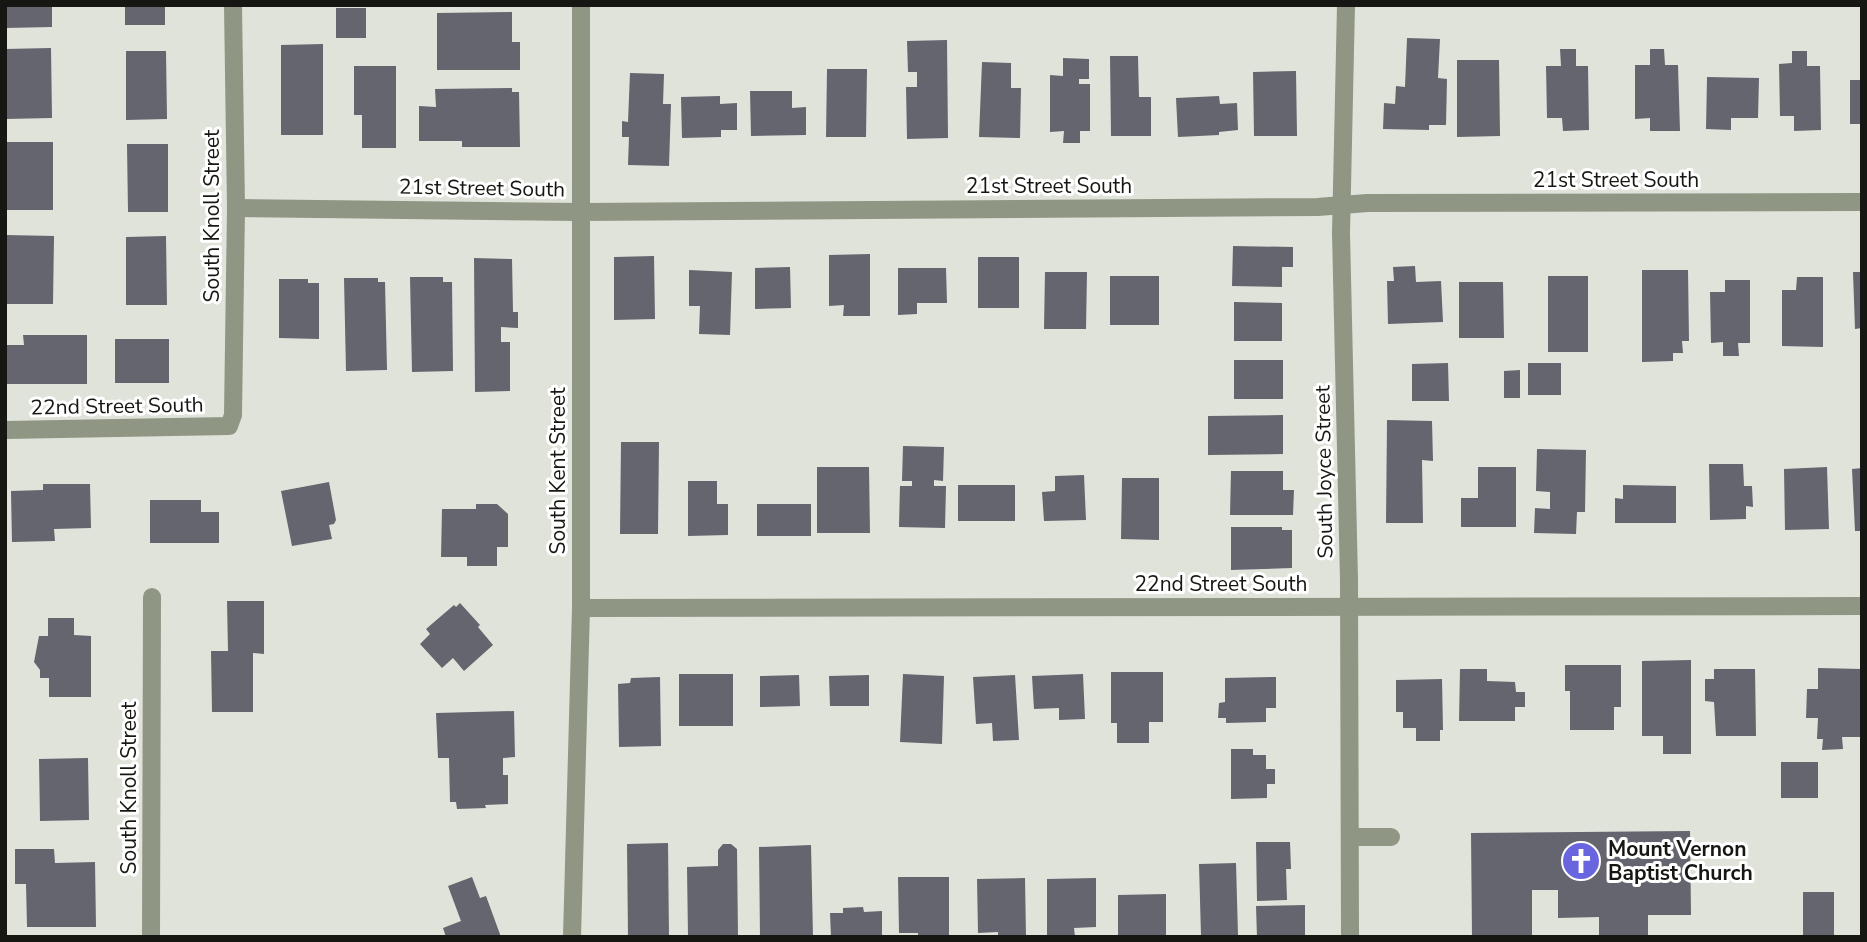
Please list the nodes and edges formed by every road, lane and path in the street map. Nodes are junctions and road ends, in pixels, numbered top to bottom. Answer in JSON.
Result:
{"nodes":[{"id":1,"x":233,"y":5,"type":"edge"},
{"id":2,"x":581,"y":5,"type":"edge"},
{"id":3,"x":1346,"y":5,"type":"edge"},
{"id":4,"x":1862,"y":202,"type":"edge"},
{"id":5,"x":1342,"y":205,"type":"junction"},
{"id":6,"x":236,"y":208,"type":"junction"},
{"id":7,"x":580,"y":212,"type":"junction"},
{"id":8,"x":229,"y":426,"type":"joint"},
{"id":9,"x":5,"y":430,"type":"edge"},
{"id":10,"x":152,"y":597,"type":"dead end"},
{"id":11,"x":1862,"y":606,"type":"edge"},
{"id":12,"x":1349,"y":607,"type":"junction"},
{"id":13,"x":581,"y":608,"type":"junction"},
{"id":14,"x":1350,"y":837,"type":"junction"},
{"id":15,"x":1391,"y":837,"type":"dead end"},
{"id":16,"x":151,"y":937,"type":"edge"},
{"id":17,"x":572,"y":937,"type":"edge"},
{"id":18,"x":1350,"y":937,"type":"edge"}],
"edges":[{"from":1,"to":6,"type":"street","name":"South Knoll Street"},
{"from":2,"to":7,"type":"street","name":"South Kent Street"},
{"from":3,"to":5,"type":"street","name":"South Joyce Street"},
{"from":4,"to":5,"type":"street","name":"21st Street South"},
{"from":5,"to":7,"type":"street","name":"21st Street South"},
{"from":5,"to":12,"type":"street","name":"South Joyce Street"},
{"from":6,"to":7,"type":"street","name":"21st Street South"},
{"from":6,"to":8,"type":"street","name":"South Knoll Street"},
{"from":7,"to":13,"type":"street","name":"South Kent Street"},
{"from":8,"to":9,"type":"street","name":"22nd Street South"},
{"from":10,"to":16,"type":"street","name":"South Knoll Street"},
{"from":11,"to":12,"type":"street","name":"22nd Street South"},
{"from":12,"to":13,"type":"street","name":"22nd Street South"},
{"from":12,"to":14,"type":"street","name":"South Joyce Street"},
{"from":13,"to":17,"type":"street","name":"South Kent Street"},
{"from":14,"to":15,"type":"street"},
{"from":14,"to":18,"type":"street","name":"South Joyce Street"}]}
